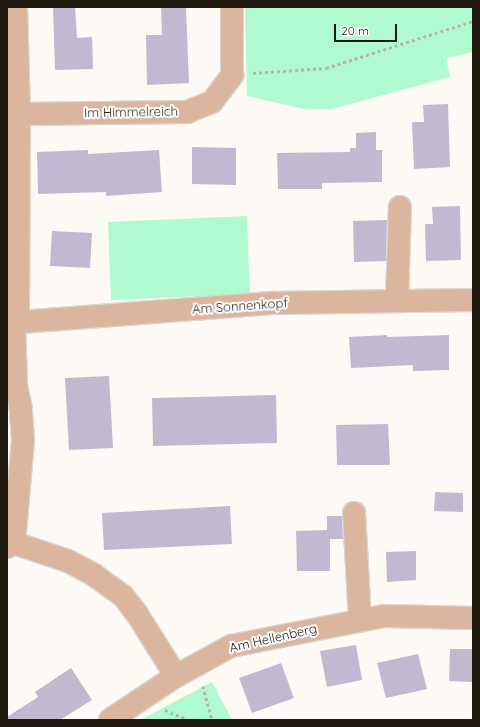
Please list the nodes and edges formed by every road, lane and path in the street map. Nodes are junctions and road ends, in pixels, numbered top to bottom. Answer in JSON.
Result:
{"nodes":[{"id":1,"x":16,"y":7,"type":"edge"},
{"id":2,"x":232,"y":7,"type":"edge"},
{"id":3,"x":473,"y":21,"type":"edge"},
{"id":4,"x":232,"y":75,"type":"junction"},
{"id":5,"x":19,"y":114,"type":"junction"},
{"id":6,"x":400,"y":207,"type":"dead end"},
{"id":7,"x":397,"y":300,"type":"junction"},
{"id":8,"x":473,"y":300,"type":"edge"},
{"id":9,"x":10,"y":323,"type":"edge"},
{"id":10,"x":354,"y":513,"type":"dead end"},
{"id":11,"x":10,"y":545,"type":"edge"},
{"id":12,"x":473,"y":618,"type":"edge"},
{"id":13,"x":360,"y":620,"type":"junction"},
{"id":14,"x":197,"y":665,"type":"junction"},
{"id":15,"x":176,"y":676,"type":"junction"},
{"id":16,"x":110,"y":720,"type":"edge"},
{"id":17,"x":212,"y":720,"type":"edge"}],
"edges":[{"from":1,"to":5,"type":"street"},
{"from":2,"to":4,"type":"street"},
{"from":3,"to":4,"type":"path"},
{"from":4,"to":5,"type":"street","name":"Im Himmelreich"},
{"from":5,"to":9,"type":"street"},
{"from":6,"to":7,"type":"street"},
{"from":7,"to":8,"type":"street","name":"Am Sonnenkopf"},
{"from":7,"to":9,"type":"street","name":"Am Sonnenkopf"},
{"from":9,"to":11,"type":"street"},
{"from":10,"to":13,"type":"street"},
{"from":11,"to":15,"type":"street"},
{"from":12,"to":13,"type":"street","name":"Am Hellenberg"},
{"from":13,"to":14,"type":"street","name":"Am Hellenberg"},
{"from":14,"to":15,"type":"street","name":"Am Hellenberg"},
{"from":14,"to":17,"type":"path"},
{"from":15,"to":16,"type":"street","name":"Am Hellenberg"}]}
